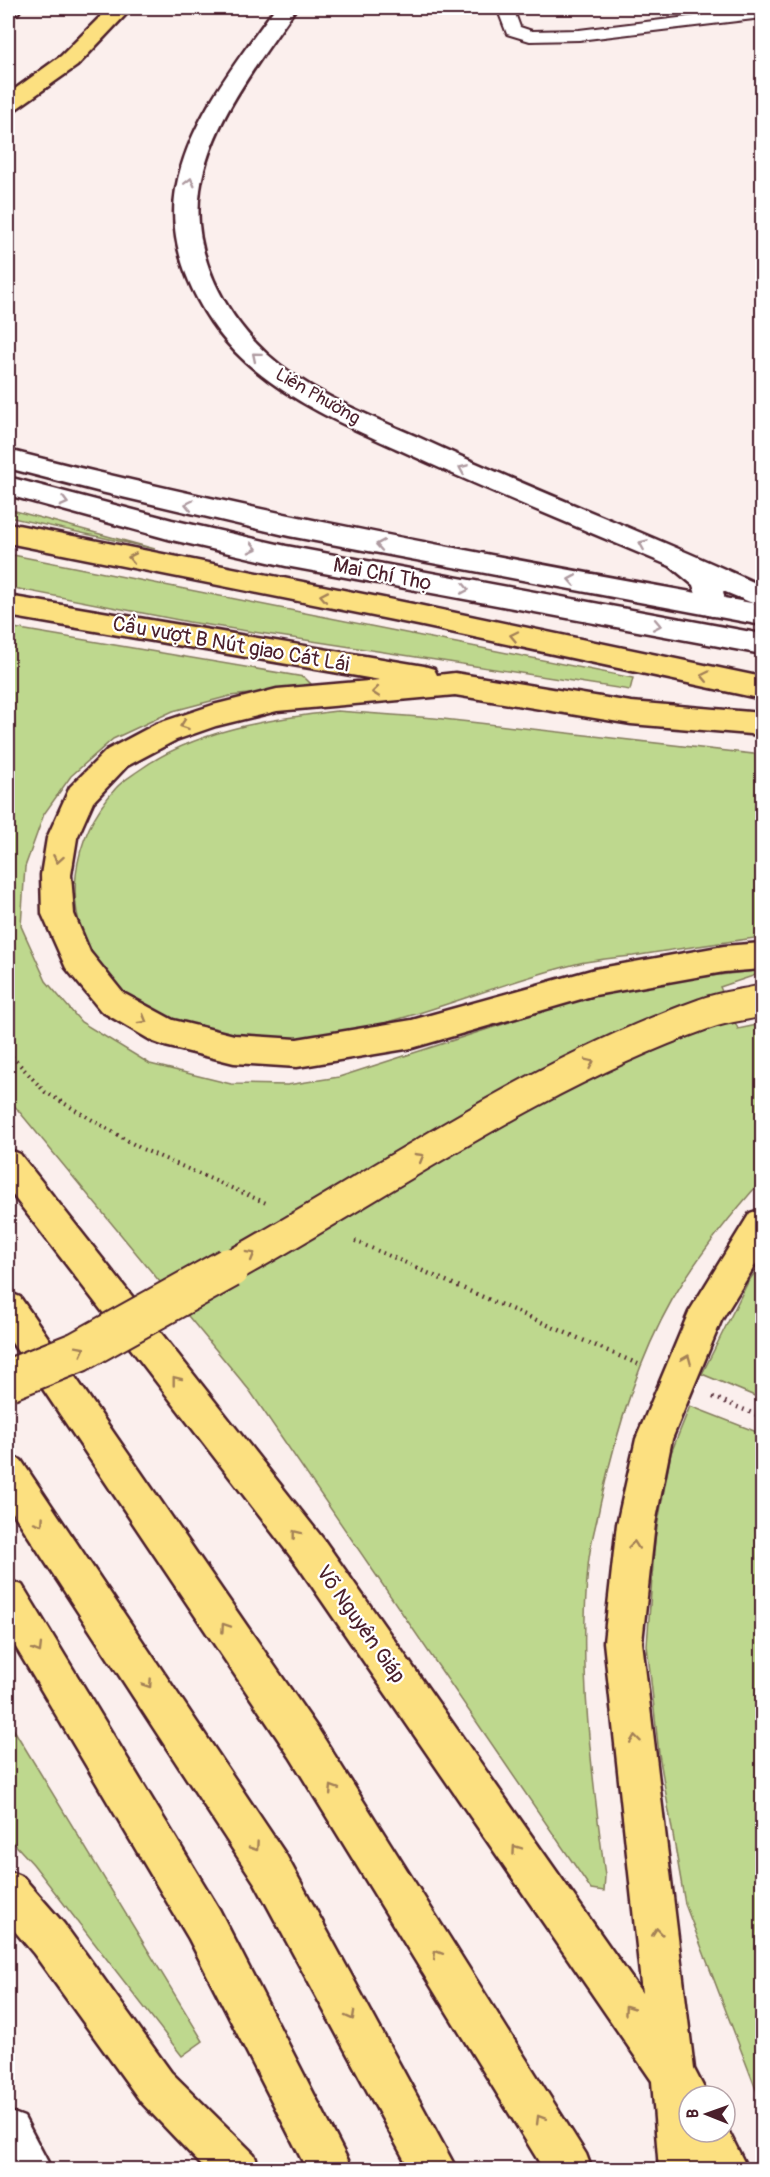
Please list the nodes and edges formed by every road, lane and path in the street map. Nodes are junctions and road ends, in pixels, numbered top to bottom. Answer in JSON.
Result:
{"nodes":[{"id":1,"x":121,"y":8,"type":"edge"},
{"id":2,"x":285,"y":8,"type":"edge"},
{"id":3,"x":505,"y":8,"type":"edge"},
{"id":4,"x":762,"y":13,"type":"edge"},
{"id":5,"x":8,"y":104,"type":"edge"},
{"id":6,"x":8,"y":459,"type":"edge"},
{"id":7,"x":8,"y":486,"type":"edge"},
{"id":8,"x":8,"y":533,"type":"edge"},
{"id":9,"x":680,"y":559,"type":"junction"},
{"id":10,"x":762,"y":597,"type":"edge"},
{"id":11,"x":8,"y":606,"type":"edge"},
{"id":12,"x":712,"y":606,"type":"junction"},
{"id":13,"x":762,"y":615,"type":"edge"},
{"id":14,"x":706,"y":634,"type":"junction"},
{"id":15,"x":762,"y":644,"type":"edge"},
{"id":16,"x":455,"y":684,"type":"junction"},
{"id":17,"x":762,"y":688,"type":"edge"},
{"id":18,"x":758,"y":724,"type":"edge"},
{"id":19,"x":762,"y":956,"type":"edge"},
{"id":20,"x":762,"y":1001,"type":"edge"},
{"id":21,"x":8,"y":1164,"type":"edge"},
{"id":22,"x":762,"y":1224,"type":"edge"},
{"id":23,"x":8,"y":1308,"type":"edge"},
{"id":24,"x":8,"y":1380,"type":"edge"},
{"id":25,"x":703,"y":1392,"type":"dead end"},
{"id":26,"x":762,"y":1417,"type":"edge"},
{"id":27,"x":8,"y":1473,"type":"edge"},
{"id":28,"x":8,"y":1599,"type":"edge"},
{"id":29,"x":8,"y":1892,"type":"edge"},
{"id":30,"x":678,"y":2084,"type":"edge"},
{"id":31,"x":680,"y":2084,"type":"edge"},
{"id":32,"x":8,"y":2133,"type":"edge"},
{"id":33,"x":681,"y":2144,"type":"edge"},
{"id":34,"x":712,"y":2144,"type":"edge"},
{"id":35,"x":30,"y":2169,"type":"edge"},
{"id":36,"x":238,"y":2169,"type":"edge"},
{"id":37,"x":332,"y":2169,"type":"edge"},
{"id":38,"x":435,"y":2169,"type":"edge"},
{"id":39,"x":570,"y":2169,"type":"edge"},
{"id":40,"x":681,"y":2169,"type":"edge"},
{"id":41,"x":726,"y":2169,"type":"edge"}],
"edges":[{"from":1,"to":5,"type":"highway"},
{"from":9,"to":2,"type":"main road","name":"Liên Phường","one_way":true},
{"from":3,"to":4,"type":"lane"},
{"from":12,"to":6,"type":"main road","name":"Mai Chí Thọ","one_way":true},
{"from":7,"to":14,"type":"main road","name":"Mai Chí Thọ","one_way":true},
{"from":17,"to":8,"type":"highway","name":"Mai Chí Thọ","one_way":true},
{"from":9,"to":10,"type":"main road","name":"Liên Phường"},
{"from":9,"to":12,"type":"main road","name":"Liên Phường"},
{"from":11,"to":16,"type":"highway","name":"Cầu vượt B Nút giao Cát Lái"},
{"from":12,"to":13,"type":"main road","name":"Mai Chí Thọ"},
{"from":12,"to":14,"type":"main road"},
{"from":14,"to":15,"type":"main road","name":"Mai Chí Thọ"},
{"from":16,"to":18,"type":"highway"},
{"from":16,"to":19,"type":"highway","one_way":true},
{"from":24,"to":20,"type":"highway","one_way":true,"bridge":true},
{"from":30,"to":21,"type":"highway","name":"Võ Nguyên Giáp","one_way":true},
{"from":31,"to":22,"type":"highway","one_way":true},
{"from":39,"to":23,"type":"highway","one_way":true},
{"from":25,"to":26,"type":"path"},
{"from":27,"to":38,"type":"highway","one_way":true},
{"from":28,"to":37,"type":"highway","one_way":true},
{"from":29,"to":36,"type":"highway"},
{"from":32,"to":35,"type":"main road"},
{"from":33,"to":40,"type":"highway"},
{"from":34,"to":41,"type":"highway"}]}
